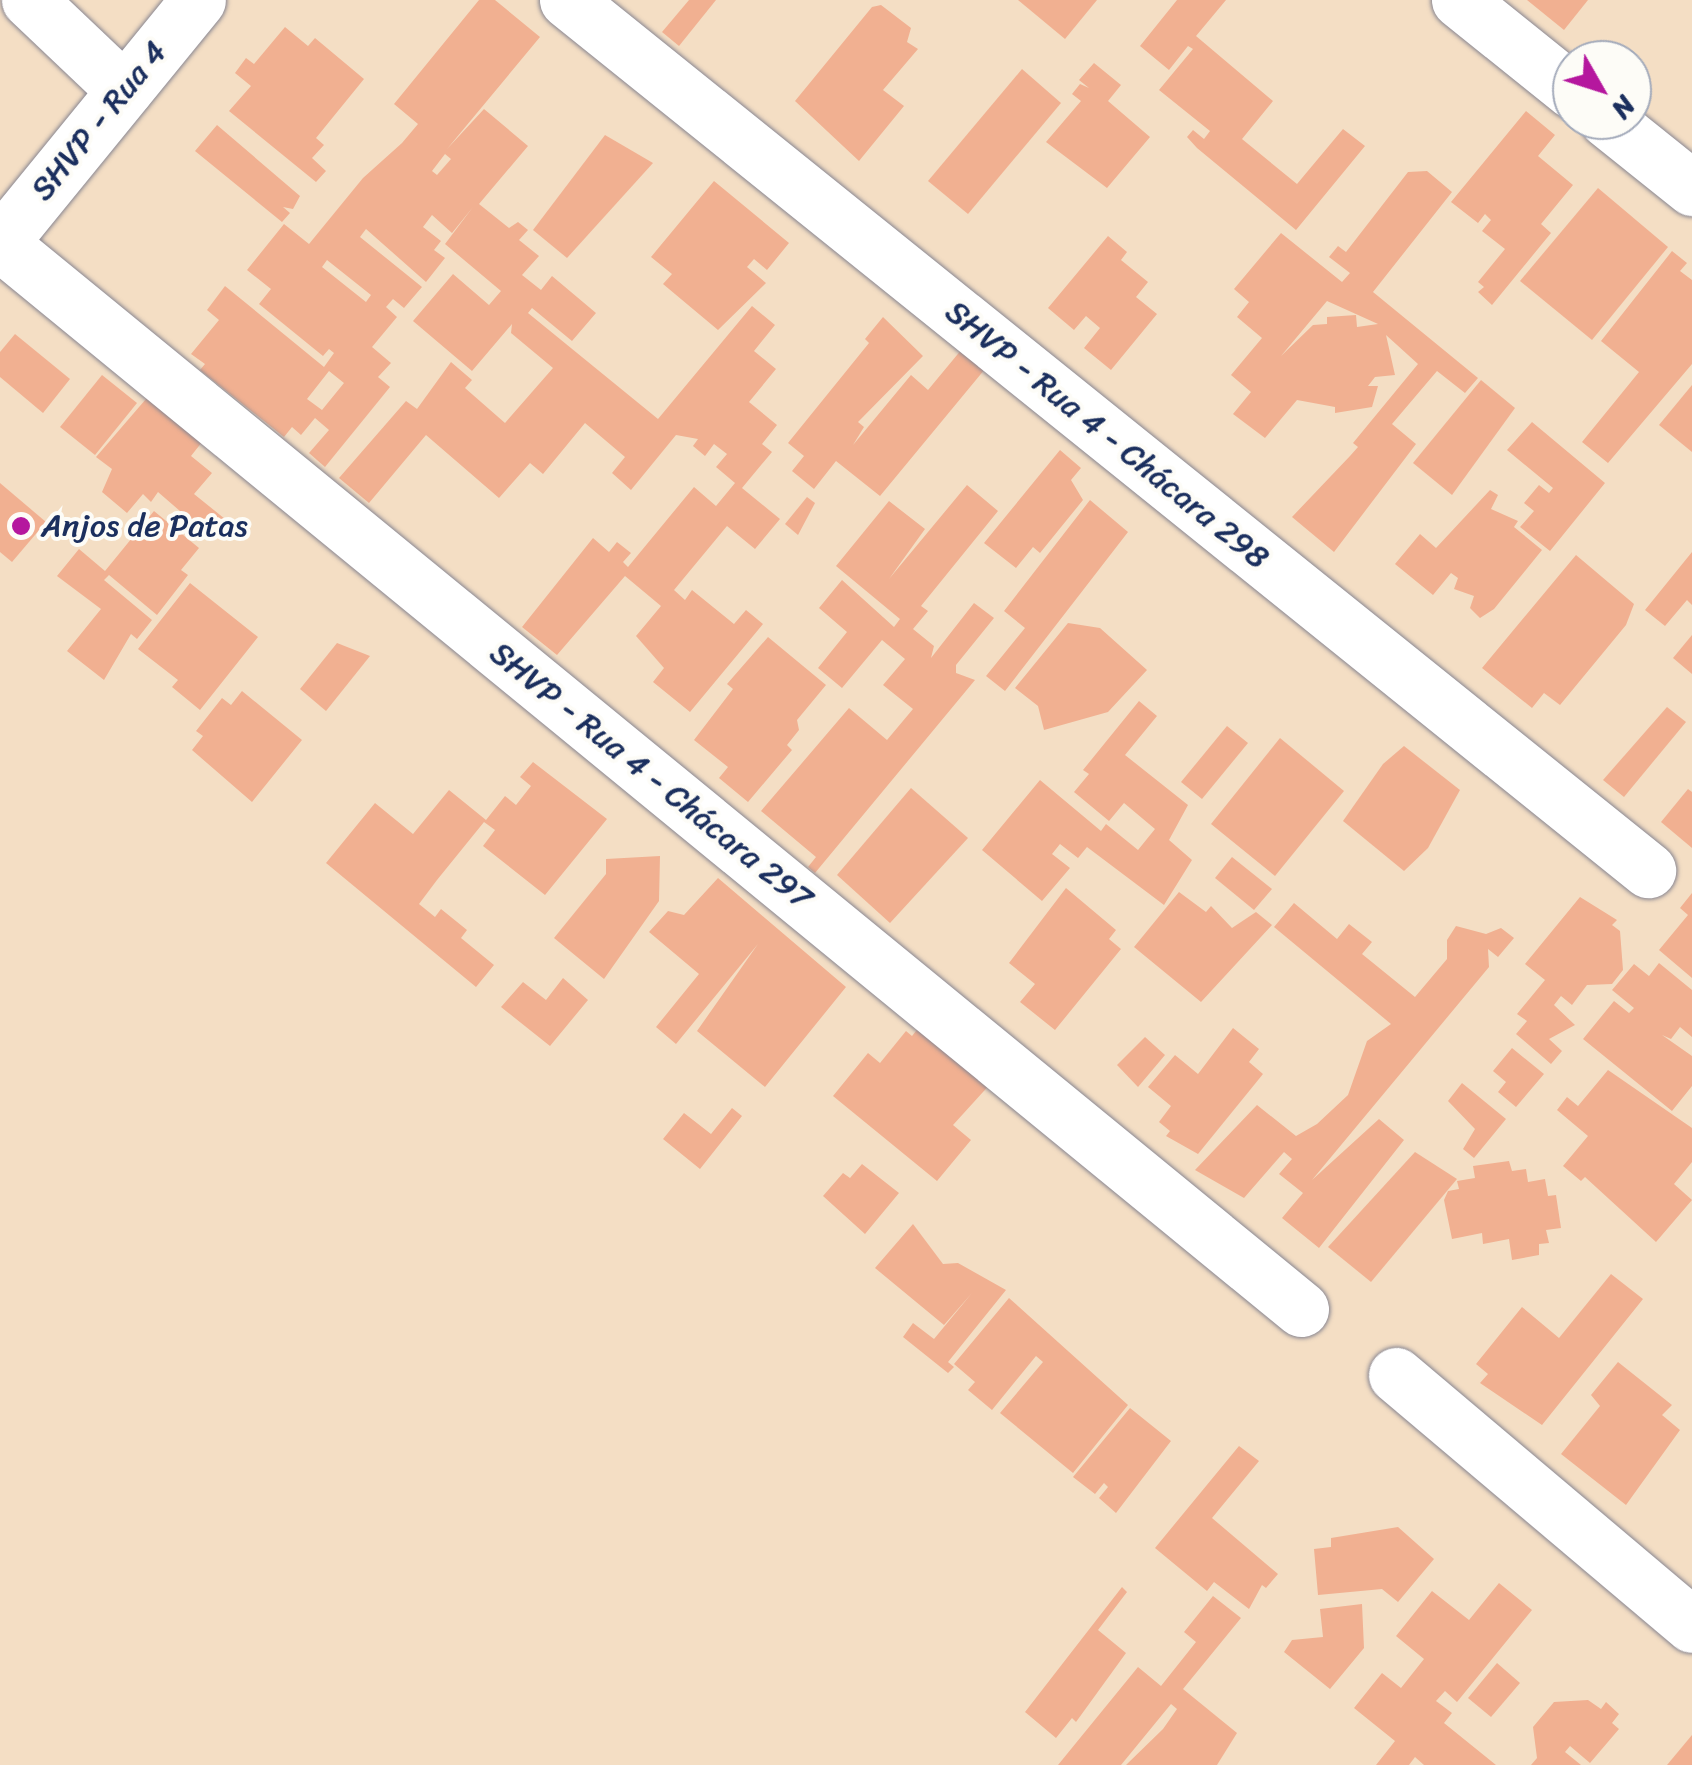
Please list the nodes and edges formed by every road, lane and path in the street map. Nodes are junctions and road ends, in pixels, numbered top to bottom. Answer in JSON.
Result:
{"nodes":[{"id":1,"x":29,"y":0,"type":"edge"},
{"id":2,"x":198,"y":0,"type":"edge"},
{"id":3,"x":566,"y":0,"type":"edge"},
{"id":4,"x":1459,"y":0,"type":"edge"},
{"id":5,"x":1552,"y":76,"type":"edge"},
{"id":6,"x":124,"y":90,"type":"junction"},
{"id":7,"x":1633,"y":140,"type":"edge"},
{"id":8,"x":1692,"y":188,"type":"edge"},
{"id":9,"x":8,"y":215,"type":"edge"},
{"id":10,"x":1648,"y":870,"type":"dead end"},
{"id":11,"x":1301,"y":1309,"type":"dead end"},
{"id":12,"x":1396,"y":1375,"type":"dead end"},
{"id":13,"x":1692,"y":1625,"type":"edge"}],
"edges":[{"from":1,"to":6,"type":"street"},
{"from":2,"to":6,"type":"street","name":"SHVP - Rua 4"},
{"from":3,"to":10,"type":"street","name":"SHVP - Rua 4 - Chácara 298"},
{"from":4,"to":5,"type":"street"},
{"from":6,"to":9,"type":"street","name":"SHVP - Rua 4"},
{"from":7,"to":8,"type":"street"},
{"from":9,"to":11,"type":"street","name":"SHVP - Rua 4 - Chácara 297"},
{"from":12,"to":13,"type":"street"}]}
